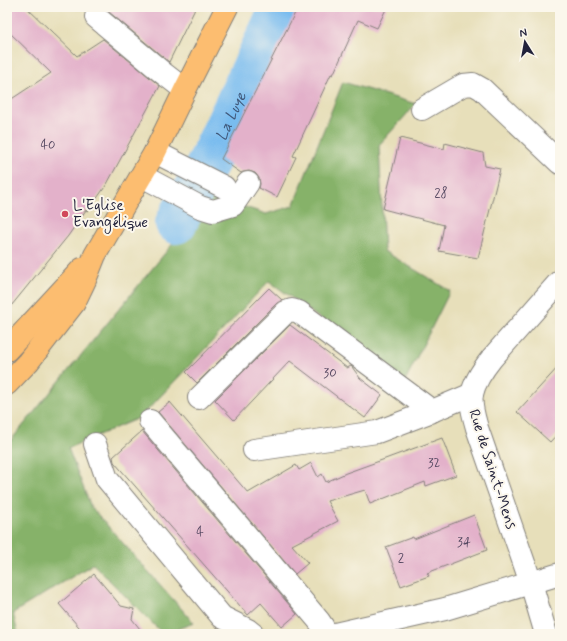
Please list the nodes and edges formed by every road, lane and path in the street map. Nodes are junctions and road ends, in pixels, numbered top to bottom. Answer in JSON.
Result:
{"nodes":[{"id":1,"x":227,"y":7,"type":"edge"},
{"id":2,"x":96,"y":17,"type":"dead end"},
{"id":3,"x":185,"y":90,"type":"junction"},
{"id":4,"x":422,"y":109,"type":"dead end"},
{"id":5,"x":155,"y":152,"type":"junction"},
{"id":6,"x":560,"y":163,"type":"edge"},
{"id":7,"x":142,"y":176,"type":"junction"},
{"id":8,"x":248,"y":183,"type":"dead end"},
{"id":9,"x":220,"y":185,"type":"dead end"},
{"id":10,"x":95,"y":255,"type":"junction"},
{"id":11,"x":560,"y":281,"type":"edge"},
{"id":12,"x":7,"y":350,"type":"edge"},
{"id":13,"x":7,"y":384,"type":"edge"},
{"id":14,"x":472,"y":394,"type":"junction"},
{"id":15,"x":199,"y":398,"type":"dead end"},
{"id":16,"x":432,"y":411,"type":"junction"},
{"id":17,"x":150,"y":421,"type":"dead end"},
{"id":18,"x":95,"y":444,"type":"dead end"},
{"id":19,"x":254,"y":450,"type":"dead end"},
{"id":20,"x":560,"y":574,"type":"edge"},
{"id":21,"x":531,"y":582,"type":"junction"},
{"id":22,"x":253,"y":634,"type":"edge"},
{"id":23,"x":323,"y":634,"type":"edge"},
{"id":24,"x":335,"y":634,"type":"edge"},
{"id":25,"x":546,"y":634,"type":"edge"}],
"edges":[{"from":1,"to":3,"type":"main road"},
{"from":2,"to":3,"type":"street"},
{"from":3,"to":5,"type":"main road"},
{"from":4,"to":6,"type":"street"},
{"from":5,"to":7,"type":"main road"},
{"from":5,"to":9,"type":"street"},
{"from":7,"to":8,"type":"street"},
{"from":7,"to":10,"type":"main road"},
{"from":10,"to":12,"type":"main road"},
{"from":10,"to":13,"type":"main road"},
{"from":11,"to":14,"type":"street","name":"Rue de Saint-Mens"},
{"from":14,"to":16,"type":"street"},
{"from":14,"to":21,"type":"street","name":"Rue de Saint-Mens"},
{"from":15,"to":16,"type":"street"},
{"from":16,"to":19,"type":"street"},
{"from":17,"to":23,"type":"street"},
{"from":18,"to":22,"type":"street"},
{"from":20,"to":21,"type":"street"},
{"from":21,"to":24,"type":"street"},
{"from":21,"to":25,"type":"street","name":"Rue de Saint-Mens"}]}
